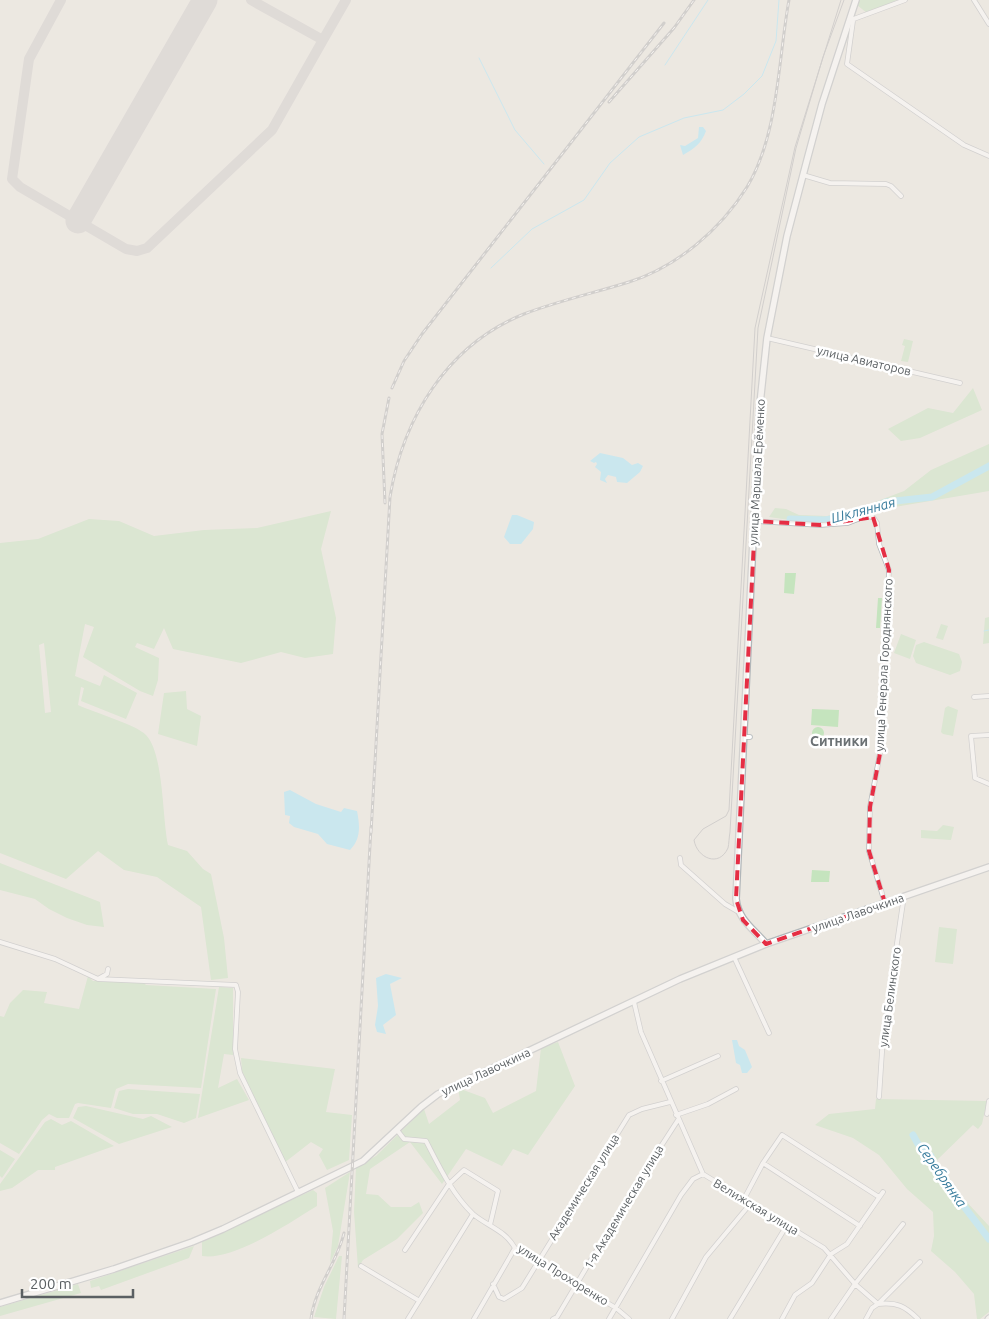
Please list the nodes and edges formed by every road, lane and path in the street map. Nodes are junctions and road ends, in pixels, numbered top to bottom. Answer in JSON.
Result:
{"nodes":[{"id":1,"x":856,"y":0,"type":"edge"},
{"id":2,"x":905,"y":0,"type":"edge"},
{"id":3,"x":974,"y":0,"type":"edge"},
{"id":4,"x":851,"y":20,"type":"junction"},
{"id":5,"x":989,"y":24,"type":"edge"},
{"id":6,"x":989,"y":156,"type":"edge"},
{"id":7,"x":803,"y":175,"type":"junction"},
{"id":8,"x":901,"y":196,"type":"dead end"},
{"id":9,"x":767,"y":338,"type":"junction"},
{"id":10,"x":960,"y":383,"type":"dead end"},
{"id":11,"x":755,"y":521,"type":"junction"},
{"id":12,"x":989,"y":696,"type":"edge"},
{"id":13,"x":974,"y":697,"type":"dead end"},
{"id":14,"x":989,"y":735,"type":"edge"},
{"id":15,"x":989,"y":784,"type":"edge"},
{"id":16,"x":680,"y":858,"type":"dead end"},
{"id":17,"x":989,"y":867,"type":"edge"},
{"id":18,"x":904,"y":896,"type":"junction"},
{"id":19,"x":885,"y":903,"type":"junction"},
{"id":20,"x":737,"y":911,"type":"junction"},
{"id":21,"x":0,"y":942,"type":"edge"},
{"id":22,"x":766,"y":944,"type":"junction"},
{"id":23,"x":734,"y":957,"type":"junction"},
{"id":24,"x":108,"y":969,"type":"dead end"},
{"id":25,"x":98,"y":979,"type":"junction"},
{"id":26,"x":634,"y":1002,"type":"junction"},
{"id":27,"x":769,"y":1034,"type":"dead end"},
{"id":28,"x":718,"y":1056,"type":"dead end"},
{"id":29,"x":661,"y":1081,"type":"junction"},
{"id":30,"x":736,"y":1089,"type":"dead end"},
{"id":31,"x":879,"y":1097,"type":"dead end"},
{"id":32,"x":989,"y":1101,"type":"edge"},
{"id":33,"x":670,"y":1102,"type":"junction"},
{"id":34,"x":987,"y":1114,"type":"dead end"},
{"id":35,"x":676,"y":1115,"type":"junction"},
{"id":36,"x":678,"y":1120,"type":"junction"},
{"id":37,"x":397,"y":1130,"type":"junction"},
{"id":38,"x":763,"y":1163,"type":"junction"},
{"id":39,"x":703,"y":1174,"type":"junction"},
{"id":40,"x":449,"y":1184,"type":"junction"},
{"id":41,"x":298,"y":1192,"type":"junction"},
{"id":42,"x":883,"y":1192,"type":"dead end"},
{"id":43,"x":879,"y":1197,"type":"junction"},
{"id":44,"x":744,"y":1199,"type":"junction"},
{"id":45,"x":751,"y":1203,"type":"junction"},
{"id":46,"x":473,"y":1214,"type":"junction"},
{"id":47,"x":903,"y":1224,"type":"dead end"},
{"id":48,"x":490,"y":1225,"type":"junction"},
{"id":49,"x":787,"y":1225,"type":"junction"},
{"id":50,"x":860,"y":1226,"type":"junction"},
{"id":51,"x":515,"y":1248,"type":"junction"},
{"id":52,"x":405,"y":1250,"type":"dead end"},
{"id":53,"x":831,"y":1254,"type":"junction"},
{"id":54,"x":538,"y":1261,"type":"junction"},
{"id":55,"x":920,"y":1262,"type":"dead end"},
{"id":56,"x":361,"y":1266,"type":"dead end"},
{"id":57,"x":493,"y":1284,"type":"junction"},
{"id":58,"x":576,"y":1284,"type":"junction"},
{"id":59,"x":855,"y":1284,"type":"junction"},
{"id":60,"x":418,"y":1300,"type":"junction"},
{"id":61,"x":0,"y":1303,"type":"edge"},
{"id":62,"x":878,"y":1304,"type":"junction"},
{"id":63,"x":616,"y":1308,"type":"junction"},
{"id":64,"x":408,"y":1319,"type":"edge"},
{"id":65,"x":474,"y":1319,"type":"edge"},
{"id":66,"x":553,"y":1319,"type":"edge"},
{"id":67,"x":609,"y":1319,"type":"edge"},
{"id":68,"x":630,"y":1319,"type":"edge"},
{"id":69,"x":672,"y":1319,"type":"edge"},
{"id":70,"x":730,"y":1319,"type":"edge"},
{"id":71,"x":782,"y":1319,"type":"edge"},
{"id":72,"x":831,"y":1319,"type":"edge"},
{"id":73,"x":866,"y":1319,"type":"edge"},
{"id":74,"x":918,"y":1319,"type":"edge"}],
"edges":[{"from":1,"to":4,"type":"main road","name":"улица Маршала Ерёменко"},
{"from":2,"to":4,"type":"street"},
{"from":3,"to":5,"type":"street"},
{"from":4,"to":6,"type":"street"},
{"from":4,"to":7,"type":"main road","name":"улица Маршала Ерёменко"},
{"from":7,"to":8,"type":"street"},
{"from":7,"to":9,"type":"main road","name":"улица Маршала Ерёменко"},
{"from":9,"to":10,"type":"street","name":"улица Авиаторов"},
{"from":9,"to":11,"type":"main road","name":"улица Маршала Ерёменко"},
{"from":11,"to":19,"type":"street","name":"улица Генерала Городнянского"},
{"from":11,"to":20,"type":"main road","name":"улица Маршала Ерёменко"},
{"from":12,"to":13,"type":"street"},
{"from":14,"to":15,"type":"street"},
{"from":16,"to":20,"type":"street"},
{"from":17,"to":18,"type":"main road","name":"улица Лавочкина"},
{"from":18,"to":19,"type":"main road","name":"улица Лавочкина"},
{"from":18,"to":31,"type":"street","name":"улица Белинского"},
{"from":19,"to":22,"type":"main road","name":"улица Лавочкина"},
{"from":20,"to":22,"type":"main road"},
{"from":21,"to":25,"type":"street"},
{"from":22,"to":23,"type":"main road","name":"улица Лавочкина"},
{"from":23,"to":26,"type":"main road","name":"улица Лавочкина"},
{"from":23,"to":27,"type":"street"},
{"from":24,"to":25,"type":"street"},
{"from":25,"to":41,"type":"street"},
{"from":26,"to":29,"type":"street","name":"Велижская улица"},
{"from":26,"to":37,"type":"main road","name":"улица Лавочкина"},
{"from":28,"to":29,"type":"street"},
{"from":29,"to":33,"type":"street","name":"Велижская улица"},
{"from":30,"to":35,"type":"street"},
{"from":32,"to":34,"type":"street"},
{"from":33,"to":35,"type":"street","name":"Велижская улица"},
{"from":33,"to":54,"type":"street","name":"Академическая улица"},
{"from":35,"to":36,"type":"street","name":"Велижская улица"},
{"from":36,"to":39,"type":"street","name":"Велижская улица"},
{"from":36,"to":58,"type":"street","name":"1-я Академическая улица"},
{"from":37,"to":40,"type":"street","name":"улица Прохоренко"},
{"from":37,"to":41,"type":"main road","name":"улица Лавочкина"},
{"from":38,"to":43,"type":"street"},
{"from":38,"to":44,"type":"street"},
{"from":38,"to":50,"type":"street"},
{"from":39,"to":44,"type":"street","name":"Велижская улица"},
{"from":39,"to":63,"type":"street"},
{"from":40,"to":46,"type":"street","name":"улица Прохоренко"},
{"from":40,"to":48,"type":"street"},
{"from":40,"to":52,"type":"street"},
{"from":41,"to":61,"type":"main road","name":"улица Лавочкина"},
{"from":42,"to":43,"type":"street"},
{"from":43,"to":50,"type":"street"},
{"from":44,"to":45,"type":"street","name":"Велижская улица"},
{"from":45,"to":49,"type":"street","name":"Велижская улица"},
{"from":45,"to":69,"type":"street"},
{"from":46,"to":48,"type":"street","name":"улица Прохоренко"},
{"from":46,"to":60,"type":"street"},
{"from":47,"to":59,"type":"street"},
{"from":48,"to":51,"type":"street","name":"улица Прохоренко"},
{"from":49,"to":53,"type":"street","name":"Велижская улица"},
{"from":49,"to":70,"type":"street"},
{"from":50,"to":53,"type":"street"},
{"from":51,"to":54,"type":"street","name":"улица Прохоренко"},
{"from":51,"to":57,"type":"street"},
{"from":53,"to":59,"type":"street","name":"Велижская улица"},
{"from":53,"to":71,"type":"street"},
{"from":54,"to":57,"type":"street","name":"Академическая улица"},
{"from":54,"to":58,"type":"street","name":"улица Прохоренко"},
{"from":55,"to":62,"type":"street"},
{"from":56,"to":60,"type":"street"},
{"from":57,"to":65,"type":"street"},
{"from":58,"to":63,"type":"street","name":"улица Прохоренко"},
{"from":58,"to":66,"type":"street","name":"1-я Академическая улица"},
{"from":59,"to":62,"type":"street","name":"Велижская улица"},
{"from":59,"to":72,"type":"street"},
{"from":60,"to":64,"type":"street"},
{"from":62,"to":73,"type":"street"},
{"from":62,"to":74,"type":"street"},
{"from":63,"to":67,"type":"street"},
{"from":63,"to":68,"type":"street","name":"улица Прохоренко"}]}
